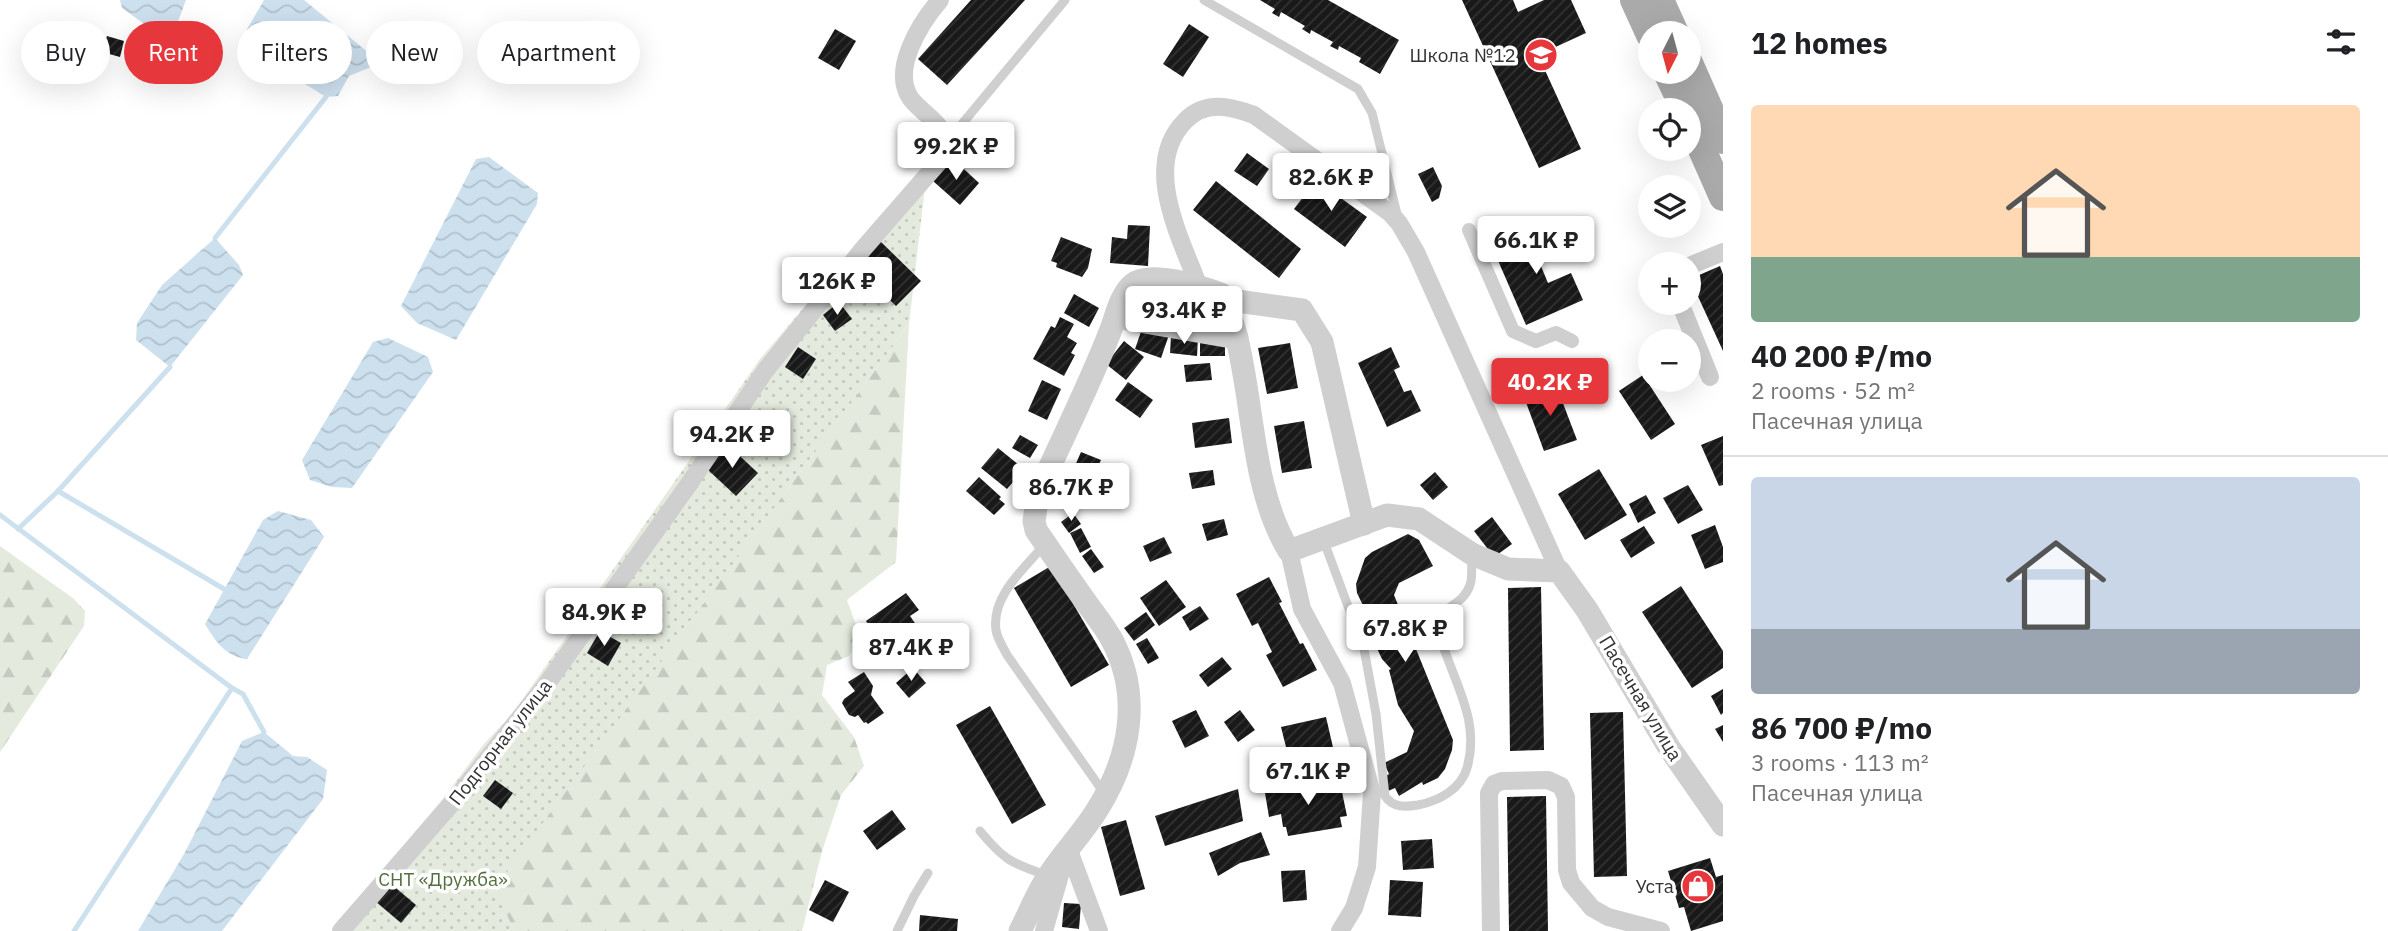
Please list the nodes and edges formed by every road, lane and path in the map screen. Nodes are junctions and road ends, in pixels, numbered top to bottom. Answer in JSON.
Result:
{"nodes":[{"id":1,"x":940,"y":0,"type":"edge"},
{"id":2,"x":1065,"y":0,"type":"edge"},
{"id":3,"x":1204,"y":0,"type":"edge"},
{"id":4,"x":1634,"y":0,"type":"edge"},
{"id":5,"x":1660,"y":0,"type":"edge"},
{"id":6,"x":1644,"y":21,"type":"edge"},
{"id":7,"x":1670,"y":21,"type":"edge"},
{"id":8,"x":1698,"y":84,"type":"edge"},
{"id":9,"x":1723,"y":141,"type":"edge"},
{"id":10,"x":947,"y":142,"type":"junction"},
{"id":11,"x":1701,"y":147,"type":"edge"},
{"id":12,"x":1723,"y":197,"type":"edge"},
{"id":13,"x":1399,"y":223,"type":"junction"},
{"id":14,"x":1469,"y":230,"type":"dead end"},
{"id":15,"x":1723,"y":252,"type":"edge"},
{"id":16,"x":1701,"y":261,"type":"edge"},
{"id":17,"x":1199,"y":287,"type":"junction"},
{"id":18,"x":1223,"y":299,"type":"junction"},
{"id":19,"x":1685,"y":315,"type":"edge"},
{"id":20,"x":1116,"y":317,"type":"junction"},
{"id":21,"x":1237,"y":338,"type":"junction"},
{"id":22,"x":1572,"y":341,"type":"dead end"},
{"id":23,"x":1710,"y":377,"type":"dead end"},
{"id":24,"x":1364,"y":524,"type":"junction"},
{"id":25,"x":1322,"y":538,"type":"dead end"},
{"id":26,"x":1045,"y":543,"type":"junction"},
{"id":27,"x":1289,"y":551,"type":"junction"},
{"id":28,"x":1472,"y":554,"type":"junction"},
{"id":29,"x":1559,"y":571,"type":"junction"},
{"id":30,"x":1105,"y":794,"type":"junction"},
{"id":31,"x":1723,"y":825,"type":"edge"},
{"id":32,"x":980,"y":831,"type":"dead end"},
{"id":33,"x":1068,"y":848,"type":"junction"},
{"id":34,"x":928,"y":873,"type":"dead end"},
{"id":35,"x":1049,"y":876,"type":"junction"},
{"id":36,"x":341,"y":931,"type":"edge"},
{"id":37,"x":897,"y":931,"type":"edge"},
{"id":38,"x":1020,"y":931,"type":"edge"},
{"id":39,"x":1044,"y":931,"type":"edge"},
{"id":40,"x":1099,"y":931,"type":"edge"},
{"id":41,"x":1340,"y":931,"type":"edge"},
{"id":42,"x":1491,"y":931,"type":"edge"},
{"id":43,"x":1661,"y":931,"type":"edge"}],
"edges":[{"from":1,"to":10,"type":"street"},
{"from":2,"to":10,"type":"lane"},
{"from":3,"to":13,"type":"lane"},
{"from":4,"to":6,"type":"main road"},
{"from":5,"to":7,"type":"main road"},
{"from":8,"to":9,"type":"main road"},
{"from":10,"to":36,"type":"street","name":"Подгорная улица"},
{"from":11,"to":12,"type":"main road"},
{"from":13,"to":17,"type":"street","name":"Пасечная улица"},
{"from":13,"to":29,"type":"street","name":"Пасечная улица"},
{"from":14,"to":22,"type":"street"},
{"from":15,"to":16,"type":"street"},
{"from":17,"to":18,"type":"street"},
{"from":17,"to":20,"type":"street"},
{"from":18,"to":21,"type":"street"},
{"from":18,"to":24,"type":"street"},
{"from":19,"to":23,"type":"street"},
{"from":20,"to":21,"type":"street"},
{"from":20,"to":26,"type":"street"},
{"from":21,"to":27,"type":"street"},
{"from":24,"to":27,"type":"street"},
{"from":24,"to":28,"type":"street"},
{"from":25,"to":28,"type":"lane"},
{"from":26,"to":30,"type":"street"},
{"from":26,"to":30,"type":"lane"},
{"from":27,"to":41,"type":"street"},
{"from":28,"to":29,"type":"street"},
{"from":29,"to":31,"type":"street","name":"Пасечная улица"},
{"from":30,"to":33,"type":"street"},
{"from":32,"to":35,"type":"lane"},
{"from":33,"to":35,"type":"street"},
{"from":33,"to":39,"type":"street"},
{"from":33,"to":40,"type":"street"},
{"from":34,"to":37,"type":"lane"},
{"from":35,"to":38,"type":"street"},
{"from":42,"to":43,"type":"street"}]}
